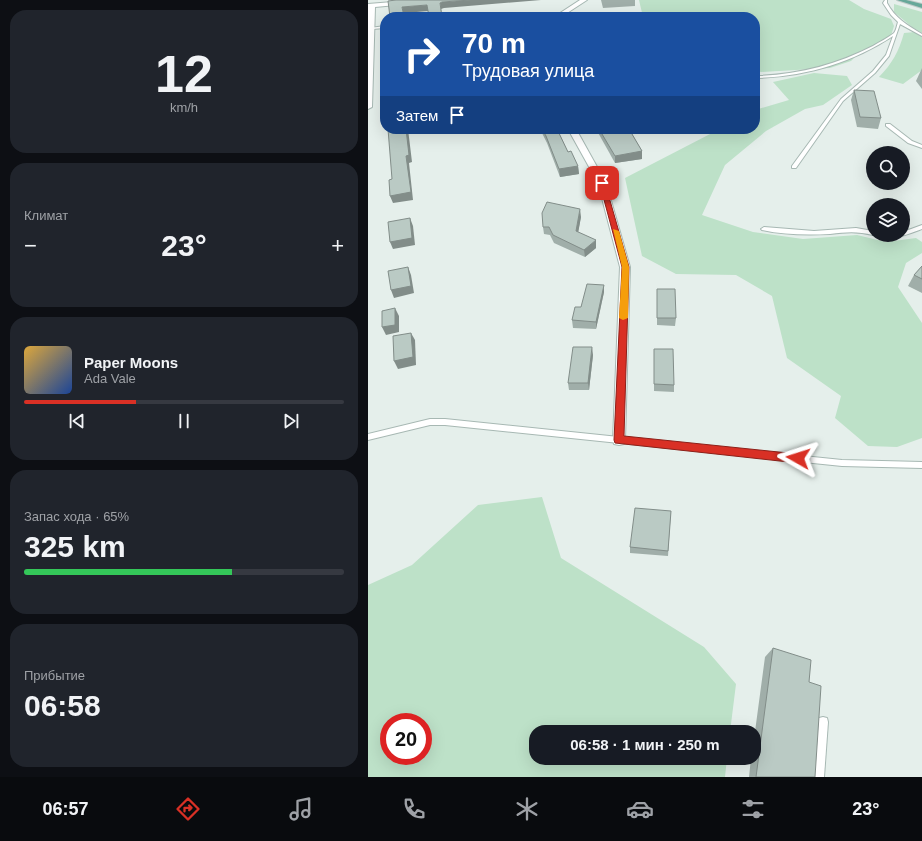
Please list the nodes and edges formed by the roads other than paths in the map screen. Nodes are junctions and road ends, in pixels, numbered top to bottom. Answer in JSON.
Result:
{"nodes":[{"id":1,"x":584,"y":0,"type":"edge"},
{"id":2,"x":886,"y":0,"type":"edge"},
{"id":3,"x":900,"y":0,"type":"edge"},
{"id":4,"x":409,"y":3,"type":"edge"},
{"id":5,"x":370,"y":6,"type":"edge"},
{"id":6,"x":922,"y":6,"type":"edge"},
{"id":7,"x":565,"y":12,"type":"edge"},
{"id":8,"x":899,"y":23,"type":"junction"},
{"id":9,"x":380,"y":27,"type":"edge"},
{"id":10,"x":372,"y":28,"type":"junction"},
{"id":11,"x":896,"y":33,"type":"junction"},
{"id":12,"x":922,"y":35,"type":"edge"},
{"id":13,"x":760,"y":77,"type":"edge"},
{"id":14,"x":368,"y":106,"type":"edge"},
{"id":15,"x":888,"y":125,"type":"dead end"},
{"id":16,"x":575,"y":134,"type":"edge"},
{"id":17,"x":922,"y":147,"type":"edge"},
{"id":18,"x":794,"y":167,"type":"dead end"},
{"id":19,"x":922,"y":228,"type":"edge"},
{"id":20,"x":764,"y":229,"type":"dead end"},
{"id":21,"x":866,"y":231,"type":"edge"},
{"id":22,"x":910,"y":232,"type":"edge"},
{"id":23,"x":368,"y":438,"type":"edge"},
{"id":24,"x":619,"y":440,"type":"junction"},
{"id":25,"x":922,"y":465,"type":"edge"},
{"id":26,"x":823,"y":722,"type":"dead end"},
{"id":27,"x":818,"y":777,"type":"edge"}],
"edges":[{"from":1,"to":7,"type":"street"},
{"from":2,"to":8,"type":"lane"},
{"from":3,"to":6,"type":"main road"},
{"from":4,"to":5,"type":"street"},
{"from":5,"to":10,"type":"street"},
{"from":8,"to":11,"type":"lane"},
{"from":8,"to":12,"type":"lane"},
{"from":9,"to":10,"type":"lane"},
{"from":10,"to":14,"type":"street"},
{"from":11,"to":13,"type":"lane"},
{"from":11,"to":18,"type":"lane"},
{"from":15,"to":17,"type":"lane"},
{"from":16,"to":24,"type":"street"},
{"from":19,"to":22,"type":"lane"},
{"from":20,"to":21,"type":"lane"},
{"from":23,"to":24,"type":"lane"},
{"from":24,"to":25,"type":"lane"},
{"from":26,"to":27,"type":"lane"}]}
